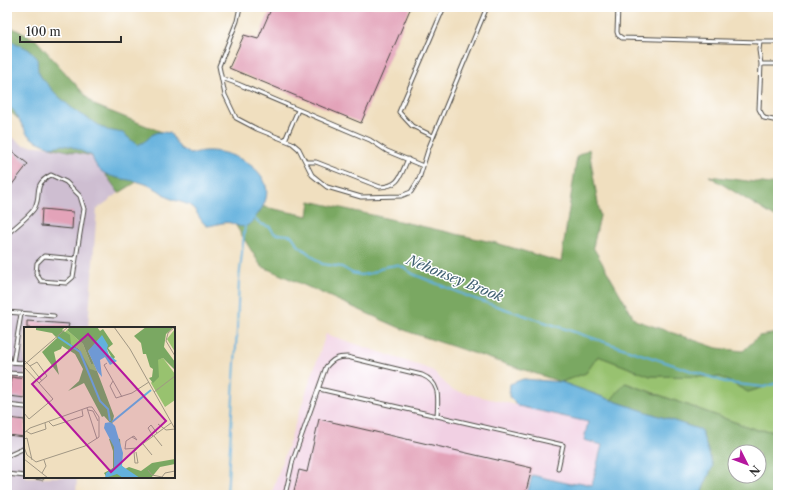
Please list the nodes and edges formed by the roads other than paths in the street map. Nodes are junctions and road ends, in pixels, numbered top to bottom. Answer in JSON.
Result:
{"nodes":[{"id":1,"x":240,"y":7,"type":"edge"},
{"id":2,"x":444,"y":7,"type":"edge"},
{"id":3,"x":488,"y":7,"type":"edge"},
{"id":4,"x":618,"y":7,"type":"edge"},
{"id":5,"x":760,"y":42,"type":"junction"},
{"id":6,"x":778,"y":42,"type":"edge"},
{"id":7,"x":761,"y":64,"type":"junction"},
{"id":8,"x":778,"y":64,"type":"edge"},
{"id":9,"x":222,"y":78,"type":"junction"},
{"id":10,"x":298,"y":110,"type":"junction"},
{"id":11,"x":778,"y":122,"type":"edge"},
{"id":12,"x":433,"y":136,"type":"junction"},
{"id":13,"x":284,"y":140,"type":"junction"},
{"id":14,"x":408,"y":159,"type":"junction"},
{"id":15,"x":306,"y":162,"type":"junction"},
{"id":16,"x":423,"y":166,"type":"junction"},
{"id":17,"x":7,"y":234,"type":"edge"},
{"id":18,"x":76,"y":259,"type":"junction"},
{"id":19,"x":7,"y":312,"type":"edge"},
{"id":20,"x":21,"y":314,"type":"junction"},
{"id":21,"x":54,"y":316,"type":"dead end"},
{"id":22,"x":7,"y":362,"type":"edge"},
{"id":23,"x":14,"y":362,"type":"junction"},
{"id":24,"x":24,"y":363,"type":"edge"},
{"id":25,"x":7,"y":373,"type":"edge"},
{"id":26,"x":24,"y":374,"type":"edge"},
{"id":27,"x":318,"y":389,"type":"junction"},
{"id":28,"x":7,"y":406,"type":"edge"},
{"id":29,"x":24,"y":407,"type":"edge"},
{"id":30,"x":437,"y":416,"type":"junction"},
{"id":31,"x":24,"y":448,"type":"edge"},
{"id":32,"x":7,"y":456,"type":"edge"},
{"id":33,"x":558,"y":469,"type":"dead end"},
{"id":34,"x":7,"y":474,"type":"edge"},
{"id":35,"x":24,"y":476,"type":"edge"},
{"id":36,"x":285,"y":495,"type":"edge"}],
"edges":[{"from":1,"to":9,"type":"lane"},
{"from":2,"to":12,"type":"lane"},
{"from":3,"to":12,"type":"lane"},
{"from":4,"to":5,"type":"lane"},
{"from":5,"to":6,"type":"lane"},
{"from":5,"to":7,"type":"lane"},
{"from":7,"to":8,"type":"lane"},
{"from":7,"to":11,"type":"lane"},
{"from":9,"to":10,"type":"lane"},
{"from":9,"to":13,"type":"lane"},
{"from":10,"to":13,"type":"lane"},
{"from":10,"to":14,"type":"lane"},
{"from":12,"to":16,"type":"lane"},
{"from":13,"to":15,"type":"lane"},
{"from":14,"to":15,"type":"lane"},
{"from":14,"to":16,"type":"lane"},
{"from":15,"to":16,"type":"lane"},
{"from":17,"to":18,"type":"lane"},
{"from":18,"to":18,"type":"lane"},
{"from":19,"to":20,"type":"lane"},
{"from":20,"to":21,"type":"lane"},
{"from":20,"to":23,"type":"lane"},
{"from":22,"to":23,"type":"lane"},
{"from":23,"to":24,"type":"lane"},
{"from":25,"to":26,"type":"lane"},
{"from":27,"to":30,"type":"lane"},
{"from":27,"to":30,"type":"lane"},
{"from":27,"to":36,"type":"lane"},
{"from":28,"to":29,"type":"lane"},
{"from":30,"to":33,"type":"lane"},
{"from":31,"to":32,"type":"lane"},
{"from":34,"to":35,"type":"lane"}]}
